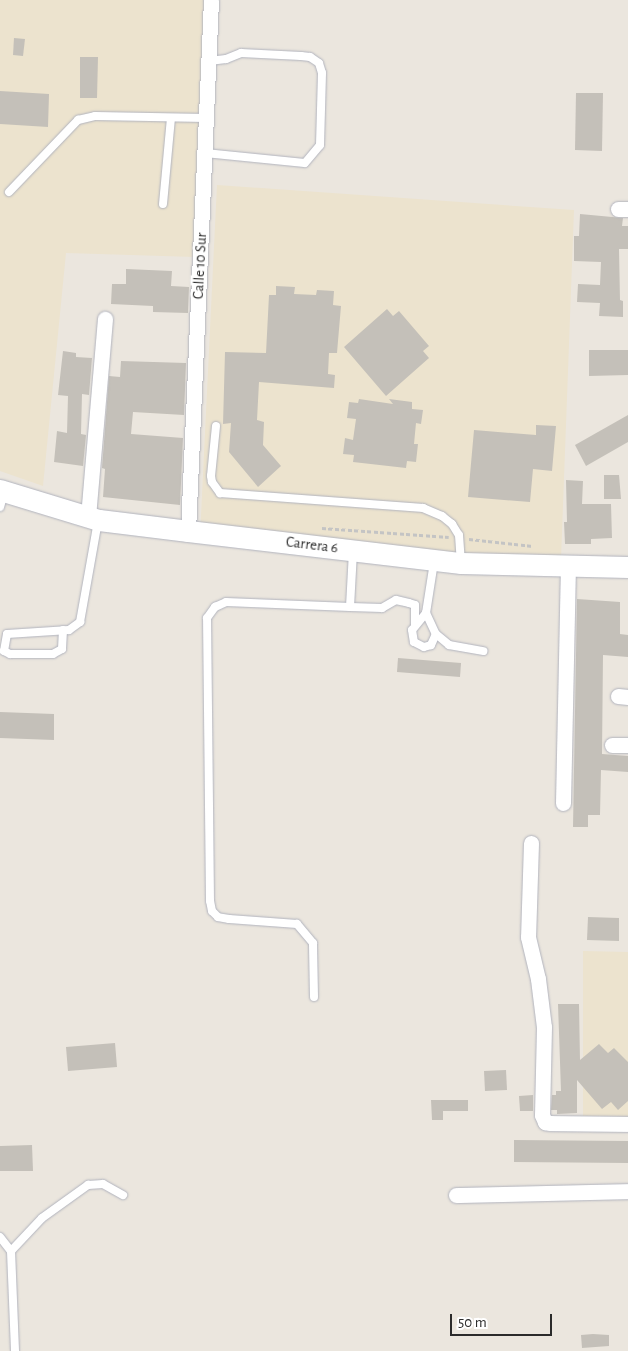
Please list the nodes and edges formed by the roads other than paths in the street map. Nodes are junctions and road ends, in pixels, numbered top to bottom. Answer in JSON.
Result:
{"nodes":[{"id":1,"x":211,"y":0,"type":"edge"},
{"id":2,"x":209,"y":61,"type":"junction"},
{"id":3,"x":170,"y":118,"type":"junction"},
{"id":4,"x":206,"y":118,"type":"junction"},
{"id":5,"x":205,"y":152,"type":"junction"},
{"id":6,"x":9,"y":192,"type":"dead end"},
{"id":7,"x":164,"y":204,"type":"dead end"},
{"id":8,"x":105,"y":319,"type":"dead end"},
{"id":9,"x":216,"y":426,"type":"dead end"},
{"id":10,"x":2,"y":496,"type":"edge"},
{"id":11,"x":94,"y":518,"type":"junction"},
{"id":12,"x":188,"y":531,"type":"junction"},
{"id":13,"x":353,"y":550,"type":"junction"},
{"id":14,"x":434,"y":560,"type":"junction"},
{"id":15,"x":461,"y":563,"type":"junction"},
{"id":16,"x":568,"y":567,"type":"junction"},
{"id":17,"x":628,"y":567,"type":"edge"},
{"id":18,"x":350,"y":607,"type":"junction"},
{"id":19,"x":426,"y":613,"type":"junction"},
{"id":20,"x":415,"y":625,"type":"junction"},
{"id":21,"x":63,"y":630,"type":"junction"},
{"id":22,"x":436,"y":634,"type":"junction"},
{"id":23,"x":483,"y":651,"type":"dead end"},
{"id":24,"x":612,"y":745,"type":"dead end"},
{"id":25,"x":628,"y":745,"type":"edge"},
{"id":26,"x":564,"y":803,"type":"dead end"},
{"id":27,"x":530,"y":844,"type":"dead end"},
{"id":28,"x":314,"y":997,"type":"dead end"},
{"id":29,"x":628,"y":1124,"type":"edge"},
{"id":30,"x":628,"y":1191,"type":"edge"},
{"id":31,"x":123,"y":1195,"type":"dead end"},
{"id":32,"x":456,"y":1195,"type":"dead end"},
{"id":33,"x":0,"y":1237,"type":"edge"},
{"id":34,"x":11,"y":1251,"type":"junction"},
{"id":35,"x":15,"y":1351,"type":"edge"}],
"edges":[{"from":1,"to":2,"type":"street","name":"Calle 10 Sur"},
{"from":2,"to":4,"type":"street","name":"Calle 10 Sur"},
{"from":2,"to":5,"type":"lane"},
{"from":3,"to":4,"type":"lane"},
{"from":3,"to":6,"type":"lane"},
{"from":3,"to":7,"type":"lane"},
{"from":4,"to":5,"type":"street","name":"Calle 10 Sur"},
{"from":5,"to":12,"type":"street","name":"Calle 10 Sur"},
{"from":8,"to":11,"type":"street"},
{"from":9,"to":15,"type":"lane"},
{"from":10,"to":11,"type":"main road","name":"Carrera 6"},
{"from":11,"to":12,"type":"main road","name":"Carrera 6"},
{"from":11,"to":21,"type":"lane"},
{"from":12,"to":13,"type":"main road","name":"Carrera 6"},
{"from":13,"to":14,"type":"main road","name":"Carrera 6"},
{"from":13,"to":18,"type":"lane"},
{"from":14,"to":15,"type":"main road","name":"Carrera 6"},
{"from":14,"to":19,"type":"lane"},
{"from":15,"to":16,"type":"main road","name":"Carrera 6"},
{"from":16,"to":17,"type":"main road","name":"Carrera 6"},
{"from":16,"to":26,"type":"street"},
{"from":18,"to":20,"type":"lane"},
{"from":18,"to":28,"type":"lane"},
{"from":19,"to":20,"type":"lane"},
{"from":19,"to":22,"type":"lane"},
{"from":20,"to":22,"type":"lane"},
{"from":21,"to":21,"type":"lane"},
{"from":22,"to":23,"type":"lane"},
{"from":24,"to":25,"type":"street"},
{"from":27,"to":29,"type":"street"},
{"from":30,"to":32,"type":"street"},
{"from":31,"to":34,"type":"lane"},
{"from":33,"to":34,"type":"lane"},
{"from":34,"to":35,"type":"lane"}]}
